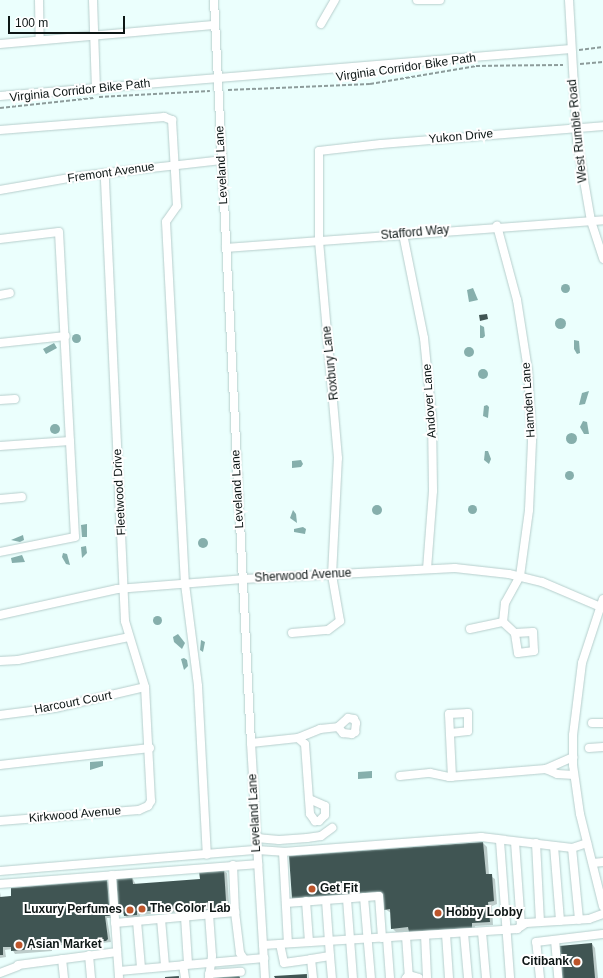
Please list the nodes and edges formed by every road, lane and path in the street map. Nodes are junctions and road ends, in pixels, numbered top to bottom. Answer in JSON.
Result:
{"nodes":[{"id":1,"x":39,"y":0,"type":"edge"},
{"id":2,"x":92,"y":0,"type":"edge"},
{"id":3,"x":214,"y":0,"type":"edge"},
{"id":4,"x":335,"y":0,"type":"edge"},
{"id":5,"x":418,"y":0,"type":"edge"},
{"id":6,"x":440,"y":0,"type":"edge"},
{"id":7,"x":568,"y":0,"type":"edge"},
{"id":8,"x":321,"y":24,"type":"dead end"},
{"id":9,"x":214,"y":25,"type":"junction"},
{"id":10,"x":94,"y":36,"type":"junction"},
{"id":11,"x":40,"y":39,"type":"junction"},
{"id":12,"x":0,"y":44,"type":"edge"},
{"id":13,"x":603,"y":46,"type":"edge"},
{"id":14,"x":571,"y":49,"type":"junction"},
{"id":15,"x":603,"y":62,"type":"edge"},
{"id":16,"x":580,"y":64,"type":"dead end"},
{"id":17,"x":563,"y":65,"type":"dead end"},
{"id":18,"x":218,"y":76,"type":"junction"},
{"id":19,"x":96,"y":90,"type":"junction"},
{"id":20,"x":228,"y":90,"type":"dead end"},
{"id":21,"x":210,"y":91,"type":"dead end"},
{"id":22,"x":0,"y":96,"type":"edge"},
{"id":23,"x":0,"y":108,"type":"edge"},
{"id":24,"x":603,"y":126,"type":"edge"},
{"id":25,"x":576,"y":128,"type":"junction"},
{"id":26,"x":0,"y":130,"type":"edge"},
{"id":27,"x":319,"y":151,"type":"joint"},
{"id":28,"x":222,"y":160,"type":"junction"},
{"id":29,"x":174,"y":164,"type":"junction"},
{"id":30,"x":106,"y":173,"type":"junction"},
{"id":31,"x":0,"y":190,"type":"edge"},
{"id":32,"x":603,"y":220,"type":"edge"},
{"id":33,"x":591,"y":221,"type":"junction"},
{"id":34,"x":497,"y":226,"type":"junction"},
{"id":35,"x":403,"y":234,"type":"junction"},
{"id":36,"x":0,"y":239,"type":"edge"},
{"id":37,"x":319,"y":240,"type":"junction"},
{"id":38,"x":226,"y":248,"type":"junction"},
{"id":39,"x":603,"y":259,"type":"edge"},
{"id":40,"x":10,"y":293,"type":"dead end"},
{"id":41,"x":0,"y":295,"type":"edge"},
{"id":42,"x":66,"y":336,"type":"junction"},
{"id":43,"x":0,"y":343,"type":"edge"},
{"id":44,"x":15,"y":399,"type":"dead end"},
{"id":45,"x":0,"y":400,"type":"edge"},
{"id":46,"x":70,"y":441,"type":"junction"},
{"id":47,"x":0,"y":446,"type":"edge"},
{"id":48,"x":22,"y":497,"type":"dead end"},
{"id":49,"x":0,"y":499,"type":"edge"},
{"id":50,"x":0,"y":552,"type":"edge"},
{"id":51,"x":427,"y":569,"type":"junction"},
{"id":52,"x":332,"y":575,"type":"junction"},
{"id":53,"x":520,"y":576,"type":"junction"},
{"id":54,"x":242,"y":579,"type":"junction"},
{"id":55,"x":185,"y":584,"type":"junction"},
{"id":56,"x":124,"y":589,"type":"junction"},
{"id":57,"x":602,"y":604,"type":"edge"},
{"id":58,"x":0,"y":615,"type":"edge"},
{"id":59,"x":502,"y":622,"type":"junction"},
{"id":60,"x":470,"y":629,"type":"dead end"},
{"id":61,"x":515,"y":633,"type":"dead end"},
{"id":62,"x":292,"y":634,"type":"dead end"},
{"id":63,"x":129,"y":636,"type":"junction"},
{"id":64,"x":0,"y":661,"type":"edge"},
{"id":65,"x":145,"y":687,"type":"junction"},
{"id":66,"x":0,"y":715,"type":"edge"},
{"id":67,"x":603,"y":723,"type":"edge"},
{"id":68,"x":592,"y":724,"type":"dead end"},
{"id":69,"x":338,"y":727,"type":"dead end"},
{"id":70,"x":450,"y":733,"type":"dead end"},
{"id":71,"x":298,"y":738,"type":"junction"},
{"id":72,"x":251,"y":742,"type":"junction"},
{"id":73,"x":150,"y":748,"type":"junction"},
{"id":74,"x":589,"y":748,"type":"dead end"},
{"id":75,"x":603,"y":748,"type":"edge"},
{"id":76,"x":573,"y":757,"type":"junction"},
{"id":77,"x":0,"y":765,"type":"edge"},
{"id":78,"x":546,"y":769,"type":"junction"},
{"id":79,"x":400,"y":776,"type":"dead end"},
{"id":80,"x":574,"y":776,"type":"junction"},
{"id":81,"x":452,"y":777,"type":"junction"},
{"id":82,"x":309,"y":799,"type":"dead end"},
{"id":83,"x":148,"y":806,"type":"joint"},
{"id":84,"x":0,"y":822,"type":"edge"},
{"id":85,"x":332,"y":828,"type":"dead end"},
{"id":86,"x":256,"y":838,"type":"junction"},
{"id":87,"x":500,"y":841,"type":"junction"},
{"id":88,"x":515,"y":842,"type":"junction"},
{"id":89,"x":536,"y":843,"type":"junction"},
{"id":90,"x":587,"y":843,"type":"junction"},
{"id":91,"x":554,"y":846,"type":"junction"},
{"id":92,"x":572,"y":848,"type":"junction"},
{"id":93,"x":257,"y":850,"type":"junction"},
{"id":94,"x":282,"y":852,"type":"junction"},
{"id":95,"x":207,"y":855,"type":"junction"},
{"id":96,"x":603,"y":862,"type":"edge"},
{"id":97,"x":593,"y":863,"type":"junction"},
{"id":98,"x":258,"y":864,"type":"junction"},
{"id":99,"x":233,"y":865,"type":"junction"},
{"id":100,"x":0,"y":871,"type":"edge"},
{"id":101,"x":112,"y":875,"type":"junction"},
{"id":102,"x":0,"y":884,"type":"edge"},
{"id":103,"x":364,"y":897,"type":"junction"},
{"id":104,"x":347,"y":899,"type":"junction"},
{"id":105,"x":326,"y":900,"type":"junction"},
{"id":106,"x":306,"y":901,"type":"junction"},
{"id":107,"x":286,"y":903,"type":"junction"},
{"id":108,"x":603,"y":906,"type":"edge"},
{"id":109,"x":235,"y":912,"type":"junction"},
{"id":110,"x":209,"y":914,"type":"junction"},
{"id":111,"x":603,"y":914,"type":"edge"},
{"id":112,"x":185,"y":917,"type":"junction"},
{"id":113,"x":162,"y":919,"type":"junction"},
{"id":114,"x":579,"y":920,"type":"junction"},
{"id":115,"x":137,"y":921,"type":"junction"},
{"id":116,"x":560,"y":921,"type":"junction"},
{"id":117,"x":540,"y":922,"type":"junction"},
{"id":118,"x":115,"y":923,"type":"junction"},
{"id":119,"x":521,"y":926,"type":"junction"},
{"id":120,"x":506,"y":930,"type":"junction"},
{"id":121,"x":482,"y":932,"type":"junction"},
{"id":122,"x":464,"y":933,"type":"junction"},
{"id":123,"x":446,"y":934,"type":"junction"},
{"id":124,"x":603,"y":934,"type":"edge"},
{"id":125,"x":425,"y":935,"type":"junction"},
{"id":126,"x":406,"y":936,"type":"junction"},
{"id":127,"x":367,"y":938,"type":"junction"},
{"id":128,"x":385,"y":938,"type":"junction"},
{"id":129,"x":350,"y":939,"type":"junction"},
{"id":130,"x":329,"y":940,"type":"junction"},
{"id":131,"x":555,"y":940,"type":"junction"},
{"id":132,"x":309,"y":942,"type":"junction"},
{"id":133,"x":284,"y":944,"type":"junction"},
{"id":134,"x":263,"y":945,"type":"junction"},
{"id":135,"x":117,"y":952,"type":"junction"},
{"id":136,"x":89,"y":955,"type":"junction"},
{"id":137,"x":330,"y":956,"type":"junction"},
{"id":138,"x":264,"y":958,"type":"junction"},
{"id":139,"x":62,"y":959,"type":"junction"},
{"id":140,"x":311,"y":959,"type":"junction"},
{"id":141,"x":244,"y":960,"type":"junction"},
{"id":142,"x":210,"y":962,"type":"junction"},
{"id":143,"x":186,"y":964,"type":"junction"},
{"id":144,"x":165,"y":966,"type":"junction"},
{"id":145,"x":141,"y":968,"type":"junction"},
{"id":146,"x":0,"y":972,"type":"edge"},
{"id":147,"x":119,"y":975,"type":"edge"},
{"id":148,"x":242,"y":975,"type":"edge"},
{"id":149,"x":209,"y":976,"type":"edge"},
{"id":150,"x":408,"y":976,"type":"edge"},
{"id":151,"x":64,"y":978,"type":"edge"},
{"id":152,"x":91,"y":978,"type":"edge"},
{"id":153,"x":184,"y":978,"type":"edge"},
{"id":154,"x":265,"y":978,"type":"edge"},
{"id":155,"x":313,"y":978,"type":"edge"},
{"id":156,"x":332,"y":978,"type":"edge"},
{"id":157,"x":353,"y":978,"type":"edge"},
{"id":158,"x":371,"y":978,"type":"edge"},
{"id":159,"x":390,"y":978,"type":"edge"},
{"id":160,"x":419,"y":978,"type":"edge"},
{"id":161,"x":427,"y":978,"type":"edge"},
{"id":162,"x":449,"y":978,"type":"edge"},
{"id":163,"x":468,"y":978,"type":"edge"},
{"id":164,"x":486,"y":978,"type":"edge"},
{"id":165,"x":510,"y":978,"type":"edge"},
{"id":166,"x":540,"y":978,"type":"edge"},
{"id":167,"x":558,"y":978,"type":"edge"}],
"edges":[{"from":1,"to":11,"type":"street"},
{"from":2,"to":10,"type":"street"},
{"from":3,"to":9,"type":"street","name":"Leveland Lane"},
{"from":4,"to":8,"type":"street"},
{"from":5,"to":6,"type":"street"},
{"from":7,"to":14,"type":"street","name":"West Rumble Road"},
{"from":9,"to":10,"type":"street"},
{"from":9,"to":18,"type":"street","name":"Leveland Lane"},
{"from":10,"to":11,"type":"street"},
{"from":10,"to":19,"type":"street"},
{"from":11,"to":12,"type":"street"},
{"from":13,"to":14,"type":"path"},
{"from":14,"to":18,"type":"street"},
{"from":14,"to":25,"type":"street","name":"West Rumble Road"},
{"from":15,"to":16,"type":"path"},
{"from":17,"to":20,"type":"path","name":"Virginia Corridor Bike Path"},
{"from":18,"to":19,"type":"street"},
{"from":18,"to":28,"type":"street","name":"Leveland Lane"},
{"from":19,"to":22,"type":"street"},
{"from":21,"to":23,"type":"path","name":"Virginia Corridor Bike Path"},
{"from":24,"to":25,"type":"street","name":"Yukon Drive"},
{"from":25,"to":27,"type":"street","name":"Yukon Drive"},
{"from":25,"to":33,"type":"street","name":"West Rumble Road"},
{"from":26,"to":29,"type":"street"},
{"from":27,"to":37,"type":"street","name":"Roxbury Lane"},
{"from":28,"to":29,"type":"street","name":"Fremont Avenue"},
{"from":28,"to":38,"type":"street","name":"Leveland Lane"},
{"from":29,"to":30,"type":"street","name":"Fremont Avenue"},
{"from":29,"to":55,"type":"street"},
{"from":30,"to":31,"type":"street","name":"Fremont Avenue"},
{"from":30,"to":56,"type":"street","name":"Fleetwood Drive"},
{"from":32,"to":33,"type":"street","name":"Stafford Way"},
{"from":33,"to":34,"type":"street","name":"Stafford Way"},
{"from":33,"to":39,"type":"street","name":"West Rumble Road"},
{"from":34,"to":35,"type":"street","name":"Stafford Way"},
{"from":34,"to":53,"type":"street","name":"Hamden Lane"},
{"from":35,"to":37,"type":"street","name":"Stafford Way"},
{"from":35,"to":51,"type":"street","name":"Andover Lane"},
{"from":36,"to":42,"type":"street"},
{"from":37,"to":38,"type":"street","name":"Stafford Way"},
{"from":37,"to":52,"type":"street","name":"Roxbury Lane"},
{"from":38,"to":54,"type":"street","name":"Leveland Lane"},
{"from":40,"to":41,"type":"street"},
{"from":42,"to":43,"type":"street"},
{"from":42,"to":46,"type":"street"},
{"from":44,"to":45,"type":"street"},
{"from":46,"to":47,"type":"street"},
{"from":46,"to":50,"type":"street"},
{"from":48,"to":49,"type":"street"},
{"from":51,"to":52,"type":"street","name":"Sherwood Avenue"},
{"from":51,"to":53,"type":"street","name":"Sherwood Avenue"},
{"from":52,"to":54,"type":"street","name":"Sherwood Avenue"},
{"from":52,"to":62,"type":"street","name":"Roxbury Lane"},
{"from":53,"to":57,"type":"street","name":"Sherwood Avenue"},
{"from":53,"to":59,"type":"street"},
{"from":54,"to":55,"type":"street","name":"Sherwood Avenue"},
{"from":54,"to":72,"type":"street","name":"Leveland Lane"},
{"from":55,"to":56,"type":"street","name":"Sherwood Avenue"},
{"from":55,"to":95,"type":"street"},
{"from":56,"to":58,"type":"street","name":"Sherwood Avenue"},
{"from":56,"to":63,"type":"street","name":"Fleetwood Drive"},
{"from":57,"to":76,"type":"street"},
{"from":59,"to":60,"type":"street"},
{"from":59,"to":61,"type":"street"},
{"from":63,"to":64,"type":"street"},
{"from":63,"to":65,"type":"street","name":"Fleetwood Drive"},
{"from":65,"to":66,"type":"street","name":"Harcourt Court"},
{"from":65,"to":73,"type":"street","name":"Fleetwood Drive"},
{"from":67,"to":68,"type":"street"},
{"from":69,"to":71,"type":"street"},
{"from":70,"to":81,"type":"street"},
{"from":71,"to":72,"type":"street"},
{"from":71,"to":82,"type":"street"},
{"from":72,"to":86,"type":"street","name":"Leveland Lane"},
{"from":73,"to":77,"type":"street"},
{"from":73,"to":83,"type":"street","name":"Fleetwood Drive"},
{"from":74,"to":75,"type":"street"},
{"from":76,"to":78,"type":"street"},
{"from":76,"to":80,"type":"street"},
{"from":78,"to":80,"type":"street"},
{"from":78,"to":81,"type":"street"},
{"from":79,"to":81,"type":"street"},
{"from":80,"to":90,"type":"street"},
{"from":83,"to":84,"type":"street","name":"Kirkwood Avenue"},
{"from":85,"to":86,"type":"street"},
{"from":86,"to":93,"type":"street","name":"Leveland Lane"},
{"from":87,"to":88,"type":"street"},
{"from":87,"to":94,"type":"street"},
{"from":87,"to":120,"type":"street"},
{"from":88,"to":89,"type":"street"},
{"from":88,"to":119,"type":"street"},
{"from":89,"to":91,"type":"street"},
{"from":89,"to":117,"type":"street"},
{"from":90,"to":92,"type":"street"},
{"from":90,"to":97,"type":"street"},
{"from":91,"to":92,"type":"street"},
{"from":91,"to":116,"type":"street"},
{"from":92,"to":114,"type":"street"},
{"from":93,"to":94,"type":"street"},
{"from":93,"to":95,"type":"street"},
{"from":93,"to":98,"type":"street","name":"Leveland Lane"},
{"from":94,"to":107,"type":"street"},
{"from":95,"to":100,"type":"street"},
{"from":96,"to":97,"type":"street"},
{"from":97,"to":108,"type":"street"},
{"from":98,"to":99,"type":"street"},
{"from":98,"to":134,"type":"street","name":"Leveland Lane"},
{"from":99,"to":101,"type":"street"},
{"from":99,"to":109,"type":"street"},
{"from":101,"to":102,"type":"street"},
{"from":101,"to":118,"type":"street"},
{"from":103,"to":104,"type":"street"},
{"from":103,"to":127,"type":"street"},
{"from":103,"to":128,"type":"street"},
{"from":104,"to":105,"type":"street"},
{"from":104,"to":129,"type":"street"},
{"from":105,"to":106,"type":"street"},
{"from":105,"to":130,"type":"street"},
{"from":106,"to":107,"type":"street"},
{"from":106,"to":132,"type":"street"},
{"from":107,"to":133,"type":"street"},
{"from":109,"to":110,"type":"street"},
{"from":109,"to":141,"type":"street"},
{"from":110,"to":112,"type":"street"},
{"from":110,"to":142,"type":"street"},
{"from":111,"to":114,"type":"street"},
{"from":112,"to":113,"type":"street"},
{"from":112,"to":143,"type":"street"},
{"from":113,"to":115,"type":"street"},
{"from":113,"to":144,"type":"street"},
{"from":114,"to":116,"type":"street"},
{"from":115,"to":118,"type":"street"},
{"from":115,"to":145,"type":"street"},
{"from":116,"to":117,"type":"street"},
{"from":117,"to":119,"type":"street"},
{"from":118,"to":135,"type":"street"},
{"from":119,"to":120,"type":"street"},
{"from":120,"to":121,"type":"street"},
{"from":120,"to":165,"type":"street"},
{"from":121,"to":122,"type":"street"},
{"from":121,"to":164,"type":"street"},
{"from":122,"to":123,"type":"street"},
{"from":122,"to":163,"type":"street"},
{"from":123,"to":125,"type":"street"},
{"from":123,"to":162,"type":"street"},
{"from":124,"to":131,"type":"street"},
{"from":125,"to":126,"type":"street"},
{"from":125,"to":161,"type":"street"},
{"from":126,"to":128,"type":"street"},
{"from":126,"to":150,"type":"street"},
{"from":127,"to":128,"type":"street"},
{"from":127,"to":129,"type":"street"},
{"from":127,"to":158,"type":"street"},
{"from":128,"to":159,"type":"street"},
{"from":129,"to":130,"type":"street"},
{"from":129,"to":157,"type":"street"},
{"from":130,"to":132,"type":"street"},
{"from":130,"to":137,"type":"street"},
{"from":131,"to":166,"type":"street"},
{"from":131,"to":167,"type":"street"},
{"from":132,"to":133,"type":"street"},
{"from":133,"to":134,"type":"street"},
{"from":133,"to":140,"type":"street"},
{"from":134,"to":138,"type":"street","name":"Leveland Lane"},
{"from":135,"to":136,"type":"street"},
{"from":135,"to":147,"type":"street"},
{"from":136,"to":139,"type":"street"},
{"from":136,"to":152,"type":"street"},
{"from":137,"to":140,"type":"street"},
{"from":137,"to":156,"type":"street"},
{"from":138,"to":141,"type":"street"},
{"from":138,"to":154,"type":"street","name":"Leveland Lane"},
{"from":139,"to":146,"type":"street"},
{"from":139,"to":151,"type":"street"},
{"from":140,"to":155,"type":"street"},
{"from":141,"to":142,"type":"street"},
{"from":141,"to":148,"type":"street"},
{"from":142,"to":143,"type":"street"},
{"from":142,"to":149,"type":"street"},
{"from":143,"to":144,"type":"street"},
{"from":143,"to":153,"type":"street"},
{"from":144,"to":145,"type":"street"},
{"from":145,"to":147,"type":"street"},
{"from":148,"to":149,"type":"street"},
{"from":150,"to":160,"type":"street"}]}
